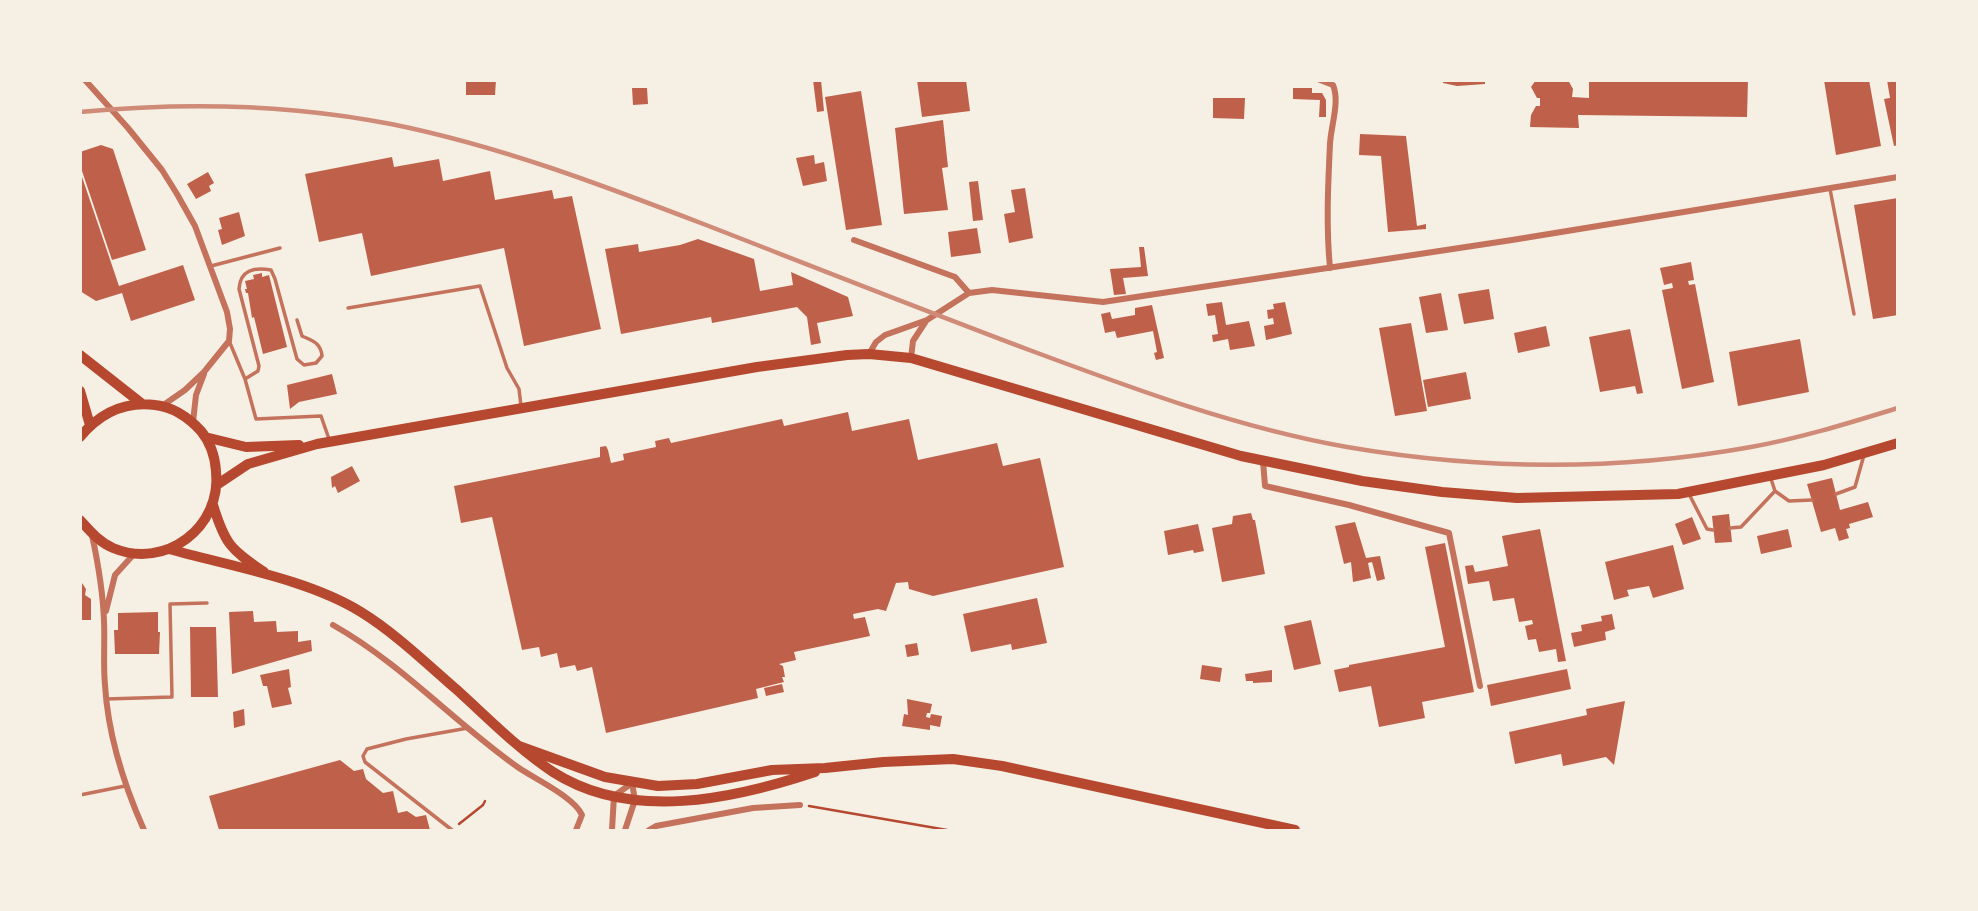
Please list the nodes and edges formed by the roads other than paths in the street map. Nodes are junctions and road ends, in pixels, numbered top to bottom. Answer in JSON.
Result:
{"nodes":[{"id":1,"x":85,"y":80,"type":"edge"},
{"id":2,"x":1320,"y":80,"type":"edge"},
{"id":3,"x":1898,"y":177,"type":"edge"},
{"id":4,"x":1830,"y":189,"type":"junction"},
{"id":5,"x":854,"y":240,"type":"dead end"},
{"id":6,"x":280,"y":248,"type":"dead end"},
{"id":7,"x":209,"y":266,"type":"junction"},
{"id":8,"x":1330,"y":268,"type":"junction"},
{"id":9,"x":970,"y":293,"type":"junction"},
{"id":10,"x":348,"y":308,"type":"dead end"},
{"id":11,"x":1854,"y":314,"type":"dead end"},
{"id":12,"x":297,"y":320,"type":"dead end"},
{"id":13,"x":927,"y":320,"type":"junction"},
{"id":14,"x":229,"y":341,"type":"junction"},
{"id":15,"x":869,"y":354,"type":"junction"},
{"id":16,"x":80,"y":355,"type":"edge"},
{"id":17,"x":911,"y":358,"type":"junction"},
{"id":18,"x":204,"y":372,"type":"junction"},
{"id":19,"x":245,"y":379,"type":"junction"},
{"id":20,"x":80,"y":391,"type":"edge"},
{"id":21,"x":141,"y":403,"type":"junction"},
{"id":22,"x":162,"y":406,"type":"junction"},
{"id":23,"x":522,"y":408,"type":"junction"},
{"id":24,"x":192,"y":422,"type":"junction"},
{"id":25,"x":90,"y":425,"type":"junction"},
{"id":26,"x":80,"y":437,"type":"edge"},
{"id":27,"x":205,"y":437,"type":"junction"},
{"id":28,"x":330,"y":442,"type":"junction"},
{"id":29,"x":1898,"y":443,"type":"edge"},
{"id":30,"x":317,"y":444,"type":"junction"},
{"id":31,"x":1864,"y":454,"type":"junction"},
{"id":32,"x":1263,"y":461,"type":"junction"},
{"id":33,"x":1771,"y":477,"type":"junction"},
{"id":34,"x":218,"y":484,"type":"junction"},
{"id":35,"x":1775,"y":491,"type":"junction"},
{"id":36,"x":1688,"y":492,"type":"junction"},
{"id":37,"x":1836,"y":494,"type":"dead end"},
{"id":38,"x":1812,"y":500,"type":"dead end"},
{"id":39,"x":213,"y":505,"type":"junction"},
{"id":40,"x":80,"y":520,"type":"edge"},
{"id":41,"x":1730,"y":528,"type":"dead end"},
{"id":42,"x":1713,"y":530,"type":"dead end"},
{"id":43,"x":93,"y":535,"type":"junction"},
{"id":44,"x":169,"y":549,"type":"junction"},
{"id":45,"x":134,"y":554,"type":"junction"},
{"id":46,"x":273,"y":578,"type":"junction"},
{"id":47,"x":207,"y":603,"type":"dead end"},
{"id":48,"x":104,"y":620,"type":"junction"},
{"id":49,"x":333,"y":625,"type":"dead end"},
{"id":50,"x":1480,"y":686,"type":"dead end"},
{"id":51,"x":106,"y":699,"type":"junction"},
{"id":52,"x":468,"y":729,"type":"junction"},
{"id":53,"x":519,"y":746,"type":"junction"},
{"id":54,"x":825,"y":768,"type":"junction"},
{"id":55,"x":632,"y":783,"type":"junction"},
{"id":56,"x":125,"y":786,"type":"junction"},
{"id":57,"x":80,"y":794,"type":"edge"},
{"id":58,"x":614,"y":796,"type":"junction"},
{"id":59,"x":635,"y":800,"type":"junction"},
{"id":60,"x":800,"y":805,"type":"road end"},
{"id":61,"x":451,"y":830,"type":"edge"},
{"id":62,"x":144,"y":831,"type":"edge"},
{"id":63,"x":576,"y":831,"type":"edge"},
{"id":64,"x":612,"y":831,"type":"edge"},
{"id":65,"x":625,"y":831,"type":"edge"},
{"id":66,"x":649,"y":831,"type":"edge"},
{"id":67,"x":1296,"y":831,"type":"edge"}],
"edges":[{"from":1,"to":7,"type":"street"},
{"from":2,"to":8,"type":"street"},
{"from":3,"to":4,"type":"street"},
{"from":4,"to":8,"type":"street"},
{"from":4,"to":11,"type":"lane"},
{"from":5,"to":9,"type":"street"},
{"from":6,"to":7,"type":"lane"},
{"from":7,"to":14,"type":"street"},
{"from":8,"to":9,"type":"street"},
{"from":9,"to":13,"type":"street"},
{"from":10,"to":23,"type":"lane"},
{"from":12,"to":19,"type":"lane"},
{"from":13,"to":15,"type":"street"},
{"from":13,"to":17,"type":"street"},
{"from":14,"to":18,"type":"street"},
{"from":14,"to":19,"type":"lane"},
{"from":15,"to":17,"type":"main road"},
{"from":15,"to":23,"type":"main road"},
{"from":16,"to":21,"type":"main road"},
{"from":17,"to":32,"type":"main road"},
{"from":18,"to":22,"type":"street"},
{"from":18,"to":24,"type":"street"},
{"from":19,"to":28,"type":"lane"},
{"from":20,"to":25,"type":"main road"},
{"from":21,"to":22,"type":"main road"},
{"from":21,"to":25,"type":"main road"},
{"from":22,"to":24,"type":"main road"},
{"from":23,"to":28,"type":"main road"},
{"from":24,"to":27,"type":"main road"},
{"from":25,"to":26,"type":"main road"},
{"from":27,"to":30,"type":"main road"},
{"from":27,"to":34,"type":"main road"},
{"from":28,"to":30,"type":"main road"},
{"from":29,"to":31,"type":"main road"},
{"from":30,"to":34,"type":"main road"},
{"from":31,"to":33,"type":"main road"},
{"from":31,"to":37,"type":"lane"},
{"from":32,"to":36,"type":"main road"},
{"from":32,"to":50,"type":"street"},
{"from":33,"to":35,"type":"lane"},
{"from":33,"to":36,"type":"main road"},
{"from":34,"to":39,"type":"main road"},
{"from":35,"to":38,"type":"lane"},
{"from":35,"to":41,"type":"lane"},
{"from":36,"to":42,"type":"lane"},
{"from":39,"to":44,"type":"main road"},
{"from":39,"to":46,"type":"main road"},
{"from":40,"to":43,"type":"main road"},
{"from":43,"to":45,"type":"main road"},
{"from":43,"to":48,"type":"street"},
{"from":44,"to":45,"type":"main road"},
{"from":44,"to":46,"type":"main road"},
{"from":45,"to":48,"type":"street"},
{"from":46,"to":53,"type":"main road"},
{"from":47,"to":51,"type":"lane"},
{"from":48,"to":51,"type":"street"},
{"from":49,"to":52,"type":"street"},
{"from":51,"to":56,"type":"street"},
{"from":52,"to":61,"type":"lane"},
{"from":52,"to":63,"type":"street"},
{"from":53,"to":55,"type":"main road"},
{"from":53,"to":58,"type":"main road"},
{"from":54,"to":55,"type":"main road"},
{"from":54,"to":59,"type":"main road"},
{"from":54,"to":67,"type":"main road"},
{"from":55,"to":58,"type":"street"},
{"from":55,"to":59,"type":"street"},
{"from":56,"to":57,"type":"lane"},
{"from":56,"to":62,"type":"street"},
{"from":58,"to":59,"type":"main road"},
{"from":58,"to":64,"type":"street"},
{"from":59,"to":65,"type":"street"},
{"from":60,"to":66,"type":"street"}]}
